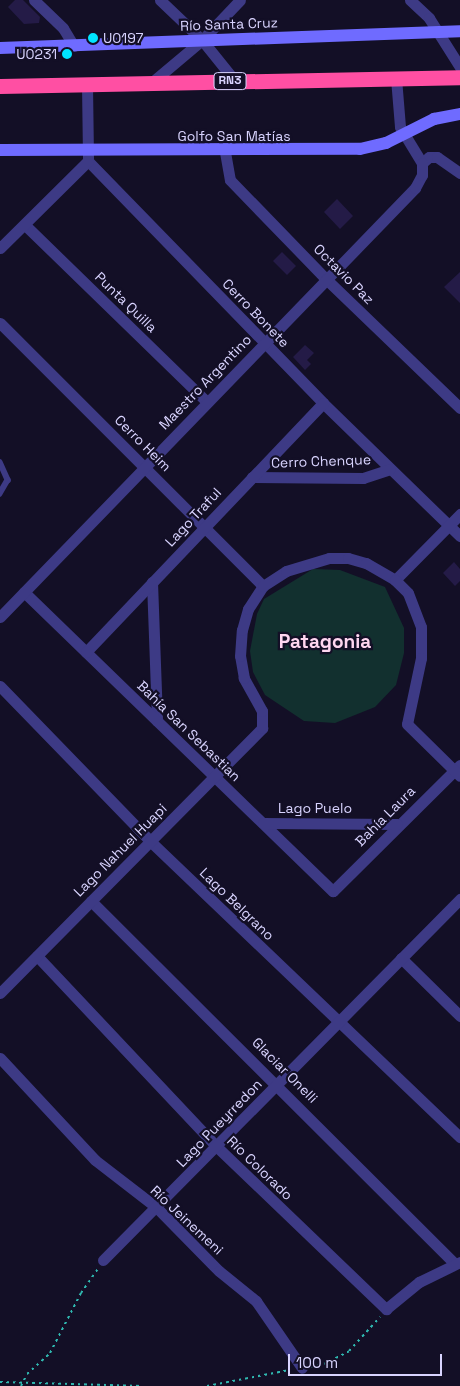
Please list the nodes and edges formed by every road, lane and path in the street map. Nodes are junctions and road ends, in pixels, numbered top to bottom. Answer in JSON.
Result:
{"nodes":[{"id":1,"x":34,"y":0,"type":"edge"},
{"id":2,"x":160,"y":0,"type":"edge"},
{"id":3,"x":240,"y":0,"type":"edge"},
{"id":4,"x":410,"y":0,"type":"edge"},
{"id":5,"x":437,"y":31,"type":"junction"},
{"id":6,"x":460,"y":31,"type":"edge"},
{"id":7,"x":202,"y":40,"type":"junction"},
{"id":8,"x":74,"y":46,"type":"junction"},
{"id":9,"x":0,"y":48,"type":"edge"},
{"id":10,"x":460,"y":67,"type":"edge"},
{"id":11,"x":460,"y":77,"type":"edge"},
{"id":12,"x":396,"y":78,"type":"junction"},
{"id":13,"x":235,"y":81,"type":"junction"},
{"id":14,"x":151,"y":83,"type":"junction"},
{"id":15,"x":87,"y":85,"type":"junction"},
{"id":16,"x":0,"y":86,"type":"edge"},
{"id":17,"x":460,"y":114,"type":"edge"},
{"id":18,"x":404,"y":134,"type":"junction"},
{"id":19,"x":0,"y":150,"type":"edge"},
{"id":20,"x":225,"y":152,"type":"junction"},
{"id":21,"x":88,"y":156,"type":"junction"},
{"id":22,"x":422,"y":163,"type":"junction"},
{"id":23,"x":460,"y":173,"type":"edge"},
{"id":24,"x":25,"y":224,"type":"junction"},
{"id":25,"x":0,"y":248,"type":"edge"},
{"id":26,"x":326,"y":279,"type":"junction"},
{"id":27,"x":0,"y":323,"type":"edge"},
{"id":28,"x":264,"y":343,"type":"junction"},
{"id":29,"x":207,"y":402,"type":"junction"},
{"id":30,"x":323,"y":403,"type":"junction"},
{"id":31,"x":460,"y":408,"type":"edge"},
{"id":32,"x":0,"y":462,"type":"edge"},
{"id":33,"x":144,"y":466,"type":"junction"},
{"id":34,"x":390,"y":469,"type":"junction"},
{"id":35,"x":252,"y":477,"type":"junction"},
{"id":36,"x":0,"y":494,"type":"edge"},
{"id":37,"x":460,"y":514,"type":"edge"},
{"id":38,"x":449,"y":526,"type":"junction"},
{"id":39,"x":204,"y":527,"type":"junction"},
{"id":40,"x":460,"y":536,"type":"edge"},
{"id":41,"x":395,"y":580,"type":"junction"},
{"id":42,"x":152,"y":582,"type":"junction"},
{"id":43,"x":263,"y":586,"type":"junction"},
{"id":44,"x":24,"y":592,"type":"junction"},
{"id":45,"x":0,"y":617,"type":"edge"},
{"id":46,"x":86,"y":652,"type":"junction"},
{"id":47,"x":0,"y":686,"type":"edge"},
{"id":48,"x":157,"y":721,"type":"junction"},
{"id":49,"x":458,"y":771,"type":"edge"},
{"id":50,"x":213,"y":777,"type":"junction"},
{"id":51,"x":263,"y":823,"type":"junction"},
{"id":52,"x":397,"y":824,"type":"junction"},
{"id":53,"x":150,"y":841,"type":"junction"},
{"id":54,"x":333,"y":891,"type":"joint"},
{"id":55,"x":460,"y":899,"type":"edge"},
{"id":56,"x":91,"y":901,"type":"junction"},
{"id":57,"x":37,"y":956,"type":"junction"},
{"id":58,"x":401,"y":958,"type":"junction"},
{"id":59,"x":0,"y":993,"type":"edge"},
{"id":60,"x":460,"y":1016,"type":"edge"},
{"id":61,"x":339,"y":1022,"type":"junction"},
{"id":62,"x":0,"y":1058,"type":"edge"},
{"id":63,"x":278,"y":1084,"type":"junction"},
{"id":64,"x":460,"y":1137,"type":"edge"},
{"id":65,"x":216,"y":1146,"type":"junction"},
{"id":66,"x":157,"y":1208,"type":"junction"},
{"id":67,"x":103,"y":1260,"type":"joint"},
{"id":68,"x":458,"y":1263,"type":"edge"},
{"id":69,"x":302,"y":1368,"type":"dead end"},
{"id":70,"x":0,"y":1382,"type":"edge"},
{"id":71,"x":21,"y":1382,"type":"junction"},
{"id":72,"x":20,"y":1386,"type":"edge"},
{"id":73,"x":143,"y":1386,"type":"edge"}],
"edges":[{"from":1,"to":8,"type":"street"},
{"from":2,"to":7,"type":"street"},
{"from":3,"to":7,"type":"street"},
{"from":4,"to":5,"type":"street"},
{"from":5,"to":6,"type":"street","name":"Río Santa Cruz"},
{"from":5,"to":7,"type":"street","name":"Río Santa Cruz"},
{"from":5,"to":10,"type":"street"},
{"from":7,"to":8,"type":"street","name":"Río Santa Cruz"},
{"from":7,"to":13,"type":"street"},
{"from":7,"to":14,"type":"street"},
{"from":8,"to":9,"type":"street","name":"Río Santa Cruz"},
{"from":11,"to":12,"type":"highway","number":"RN3"},
{"from":12,"to":13,"type":"highway","number":"RN3"},
{"from":12,"to":18,"type":"street"},
{"from":13,"to":14,"type":"highway","number":"RN3"},
{"from":14,"to":15,"type":"highway","number":"RN3"},
{"from":15,"to":16,"type":"highway","number":"RN3"},
{"from":15,"to":21,"type":"street"},
{"from":17,"to":18,"type":"street","name":"Golfo San Matías"},
{"from":18,"to":20,"type":"street","name":"Golfo San Matías"},
{"from":18,"to":22,"type":"street"},
{"from":19,"to":21,"type":"street","name":"Golfo San Matías"},
{"from":20,"to":21,"type":"street","name":"Golfo San Matías"},
{"from":20,"to":26,"type":"street","name":"Octavio Paz"},
{"from":21,"to":24,"type":"street"},
{"from":21,"to":28,"type":"street","name":"Cerro Bonete"},
{"from":22,"to":23,"type":"street"},
{"from":22,"to":26,"type":"street","name":"Maestro Argentino"},
{"from":24,"to":25,"type":"street"},
{"from":24,"to":29,"type":"street","name":"Punta Quilla"},
{"from":26,"to":28,"type":"street","name":"Maestro Argentino"},
{"from":26,"to":31,"type":"street","name":"Octavio Paz"},
{"from":27,"to":33,"type":"street","name":"Cerro Heim"},
{"from":28,"to":29,"type":"street","name":"Maestro Argentino"},
{"from":28,"to":30,"type":"street","name":"Cerro Bonete"},
{"from":29,"to":33,"type":"street","name":"Maestro Argentino"},
{"from":30,"to":34,"type":"street","name":"Cerro Bonete"},
{"from":30,"to":35,"type":"street","name":"Lago Traful"},
{"from":32,"to":36,"type":"lane"},
{"from":33,"to":39,"type":"street","name":"Cerro Heim"},
{"from":33,"to":44,"type":"street","name":"Maestro Argentino"},
{"from":34,"to":35,"type":"street","name":"Cerro Chenque"},
{"from":34,"to":38,"type":"street","name":"Cerro Bonete"},
{"from":35,"to":39,"type":"street","name":"Lago Traful"},
{"from":37,"to":38,"type":"street"},
{"from":38,"to":40,"type":"street","name":"Cerro Bonete"},
{"from":38,"to":41,"type":"street"},
{"from":39,"to":42,"type":"street","name":"Lago Traful"},
{"from":39,"to":43,"type":"street","name":"Cerro Heim"},
{"from":41,"to":43,"type":"street"},
{"from":41,"to":49,"type":"street"},
{"from":42,"to":46,"type":"street","name":"Lago Traful"},
{"from":42,"to":48,"type":"street"},
{"from":43,"to":50,"type":"street","name":"Lago Nahuel Huapi"},
{"from":44,"to":45,"type":"street","name":"Maestro Argentino"},
{"from":44,"to":46,"type":"street","name":"Bahía San Sebastian"},
{"from":46,"to":48,"type":"street","name":"Bahía San Sebastian"},
{"from":47,"to":53,"type":"street","name":"Lago Belgrano"},
{"from":48,"to":50,"type":"street","name":"Bahía San Sebastian"},
{"from":49,"to":52,"type":"street","name":"Bahía Laura"},
{"from":50,"to":51,"type":"street","name":"Bahía San Sebastian"},
{"from":50,"to":53,"type":"street","name":"Lago Nahuel Huapi"},
{"from":51,"to":52,"type":"street","name":"Lago Puelo"},
{"from":51,"to":54,"type":"street","name":"Bahía San Sebastian"},
{"from":52,"to":54,"type":"street","name":"Bahía Laura"},
{"from":53,"to":56,"type":"street","name":"Lago Nahuel Huapi"},
{"from":53,"to":61,"type":"street","name":"Lago Belgrano"},
{"from":55,"to":58,"type":"street","name":"Lago Pueyrredon"},
{"from":56,"to":57,"type":"street","name":"Lago Nahuel Huapi"},
{"from":56,"to":63,"type":"street","name":"Glaciar Onelli"},
{"from":57,"to":59,"type":"street","name":"Lago Nahuel Huapi"},
{"from":57,"to":65,"type":"street","name":"Río Colorado"},
{"from":58,"to":60,"type":"street"},
{"from":58,"to":61,"type":"street","name":"Lago Pueyrredon"},
{"from":61,"to":63,"type":"street","name":"Lago Pueyrredon"},
{"from":61,"to":64,"type":"street","name":"Lago Belgrano"},
{"from":62,"to":66,"type":"street","name":"Río Jeinemeni"},
{"from":63,"to":65,"type":"street","name":"Lago Pueyrredon"},
{"from":63,"to":68,"type":"street","name":"Glaciar Onelli"},
{"from":65,"to":66,"type":"street","name":"Lago Pueyrredon"},
{"from":65,"to":68,"type":"street","name":"Río Colorado"},
{"from":66,"to":67,"type":"street","name":"Lago Pueyrredon"},
{"from":66,"to":69,"type":"street","name":"Río Jeinemeni"},
{"from":67,"to":71,"type":"path"},
{"from":70,"to":71,"type":"path"},
{"from":71,"to":72,"type":"path"},
{"from":71,"to":73,"type":"path"}]}
